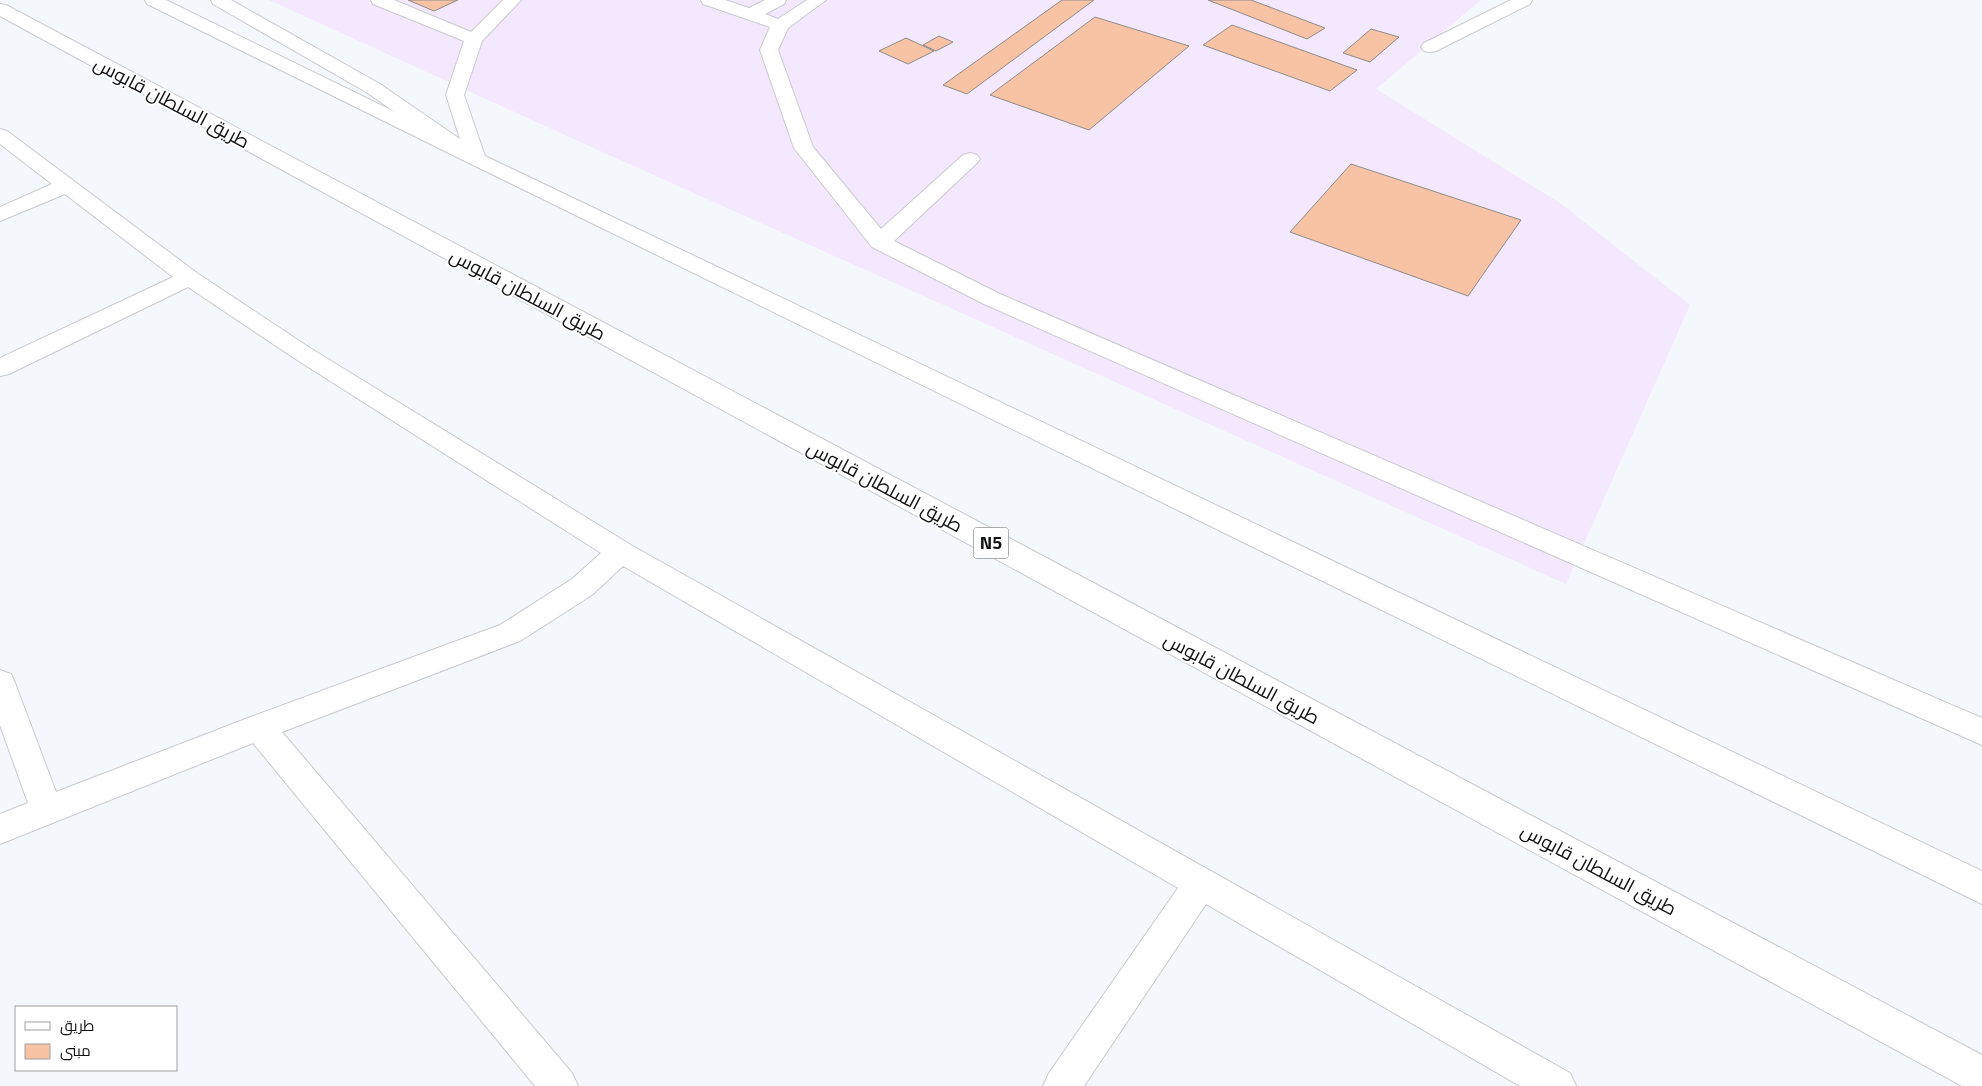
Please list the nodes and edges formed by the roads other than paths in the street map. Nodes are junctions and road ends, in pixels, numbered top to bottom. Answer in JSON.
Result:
{"nodes":[{"id":1,"x":153,"y":0,"type":"edge"},
{"id":2,"x":219,"y":0,"type":"edge"},
{"id":3,"x":380,"y":0,"type":"edge"},
{"id":4,"x":513,"y":0,"type":"edge"},
{"id":5,"x":709,"y":0,"type":"edge"},
{"id":6,"x":778,"y":0,"type":"edge"},
{"id":7,"x":818,"y":0,"type":"edge"},
{"id":8,"x":1524,"y":0,"type":"edge"},
{"id":9,"x":0,"y":9,"type":"edge"},
{"id":10,"x":750,"y":15,"type":"junction"},
{"id":11,"x":780,"y":25,"type":"junction"},
{"id":12,"x":474,"y":39,"type":"junction"},
{"id":13,"x":1430,"y":47,"type":"dead end"},
{"id":14,"x":0,"y":135,"type":"edge"},
{"id":15,"x":476,"y":159,"type":"junction"},
{"id":16,"x":970,"y":159,"type":"dead end"},
{"id":17,"x":67,"y":185,"type":"junction"},
{"id":18,"x":0,"y":215,"type":"edge"},
{"id":19,"x":880,"y":242,"type":"junction"},
{"id":20,"x":189,"y":278,"type":"junction"},
{"id":21,"x":0,"y":368,"type":"edge"},
{"id":22,"x":622,"y":552,"type":"junction"},
{"id":23,"x":0,"y":683,"type":"edge"},
{"id":24,"x":259,"y":727,"type":"junction"},
{"id":25,"x":1982,"y":732,"type":"edge"},
{"id":26,"x":47,"y":810,"type":"junction"},
{"id":27,"x":0,"y":829,"type":"edge"},
{"id":28,"x":1202,"y":882,"type":"junction"},
{"id":29,"x":1982,"y":888,"type":"edge"},
{"id":30,"x":1982,"y":1076,"type":"edge"},
{"id":31,"x":559,"y":1086,"type":"edge"},
{"id":32,"x":1062,"y":1086,"type":"edge"},
{"id":33,"x":1557,"y":1086,"type":"edge"}],
"edges":[{"from":1,"to":15,"type":"main road"},
{"from":2,"to":15,"type":"main road"},
{"from":3,"to":12,"type":"main road"},
{"from":4,"to":12,"type":"main road"},
{"from":5,"to":10,"type":"main road"},
{"from":6,"to":10,"type":"main road"},
{"from":7,"to":11,"type":"main road"},
{"from":8,"to":13,"type":"main road"},
{"from":9,"to":30,"type":"main road","name":"طريق السلطان قابوس","number":"N5"},
{"from":10,"to":11,"type":"main road"},
{"from":11,"to":19,"type":"main road"},
{"from":12,"to":15,"type":"main road"},
{"from":14,"to":17,"type":"main road"},
{"from":15,"to":29,"type":"main road"},
{"from":16,"to":19,"type":"main road"},
{"from":17,"to":18,"type":"main road"},
{"from":17,"to":20,"type":"main road"},
{"from":19,"to":25,"type":"main road"},
{"from":20,"to":21,"type":"main road"},
{"from":20,"to":22,"type":"main road"},
{"from":22,"to":24,"type":"main road"},
{"from":22,"to":28,"type":"main road"},
{"from":23,"to":26,"type":"main road"},
{"from":24,"to":26,"type":"main road"},
{"from":24,"to":31,"type":"main road"},
{"from":26,"to":27,"type":"main road"},
{"from":28,"to":32,"type":"main road"},
{"from":28,"to":33,"type":"main road"}]}
